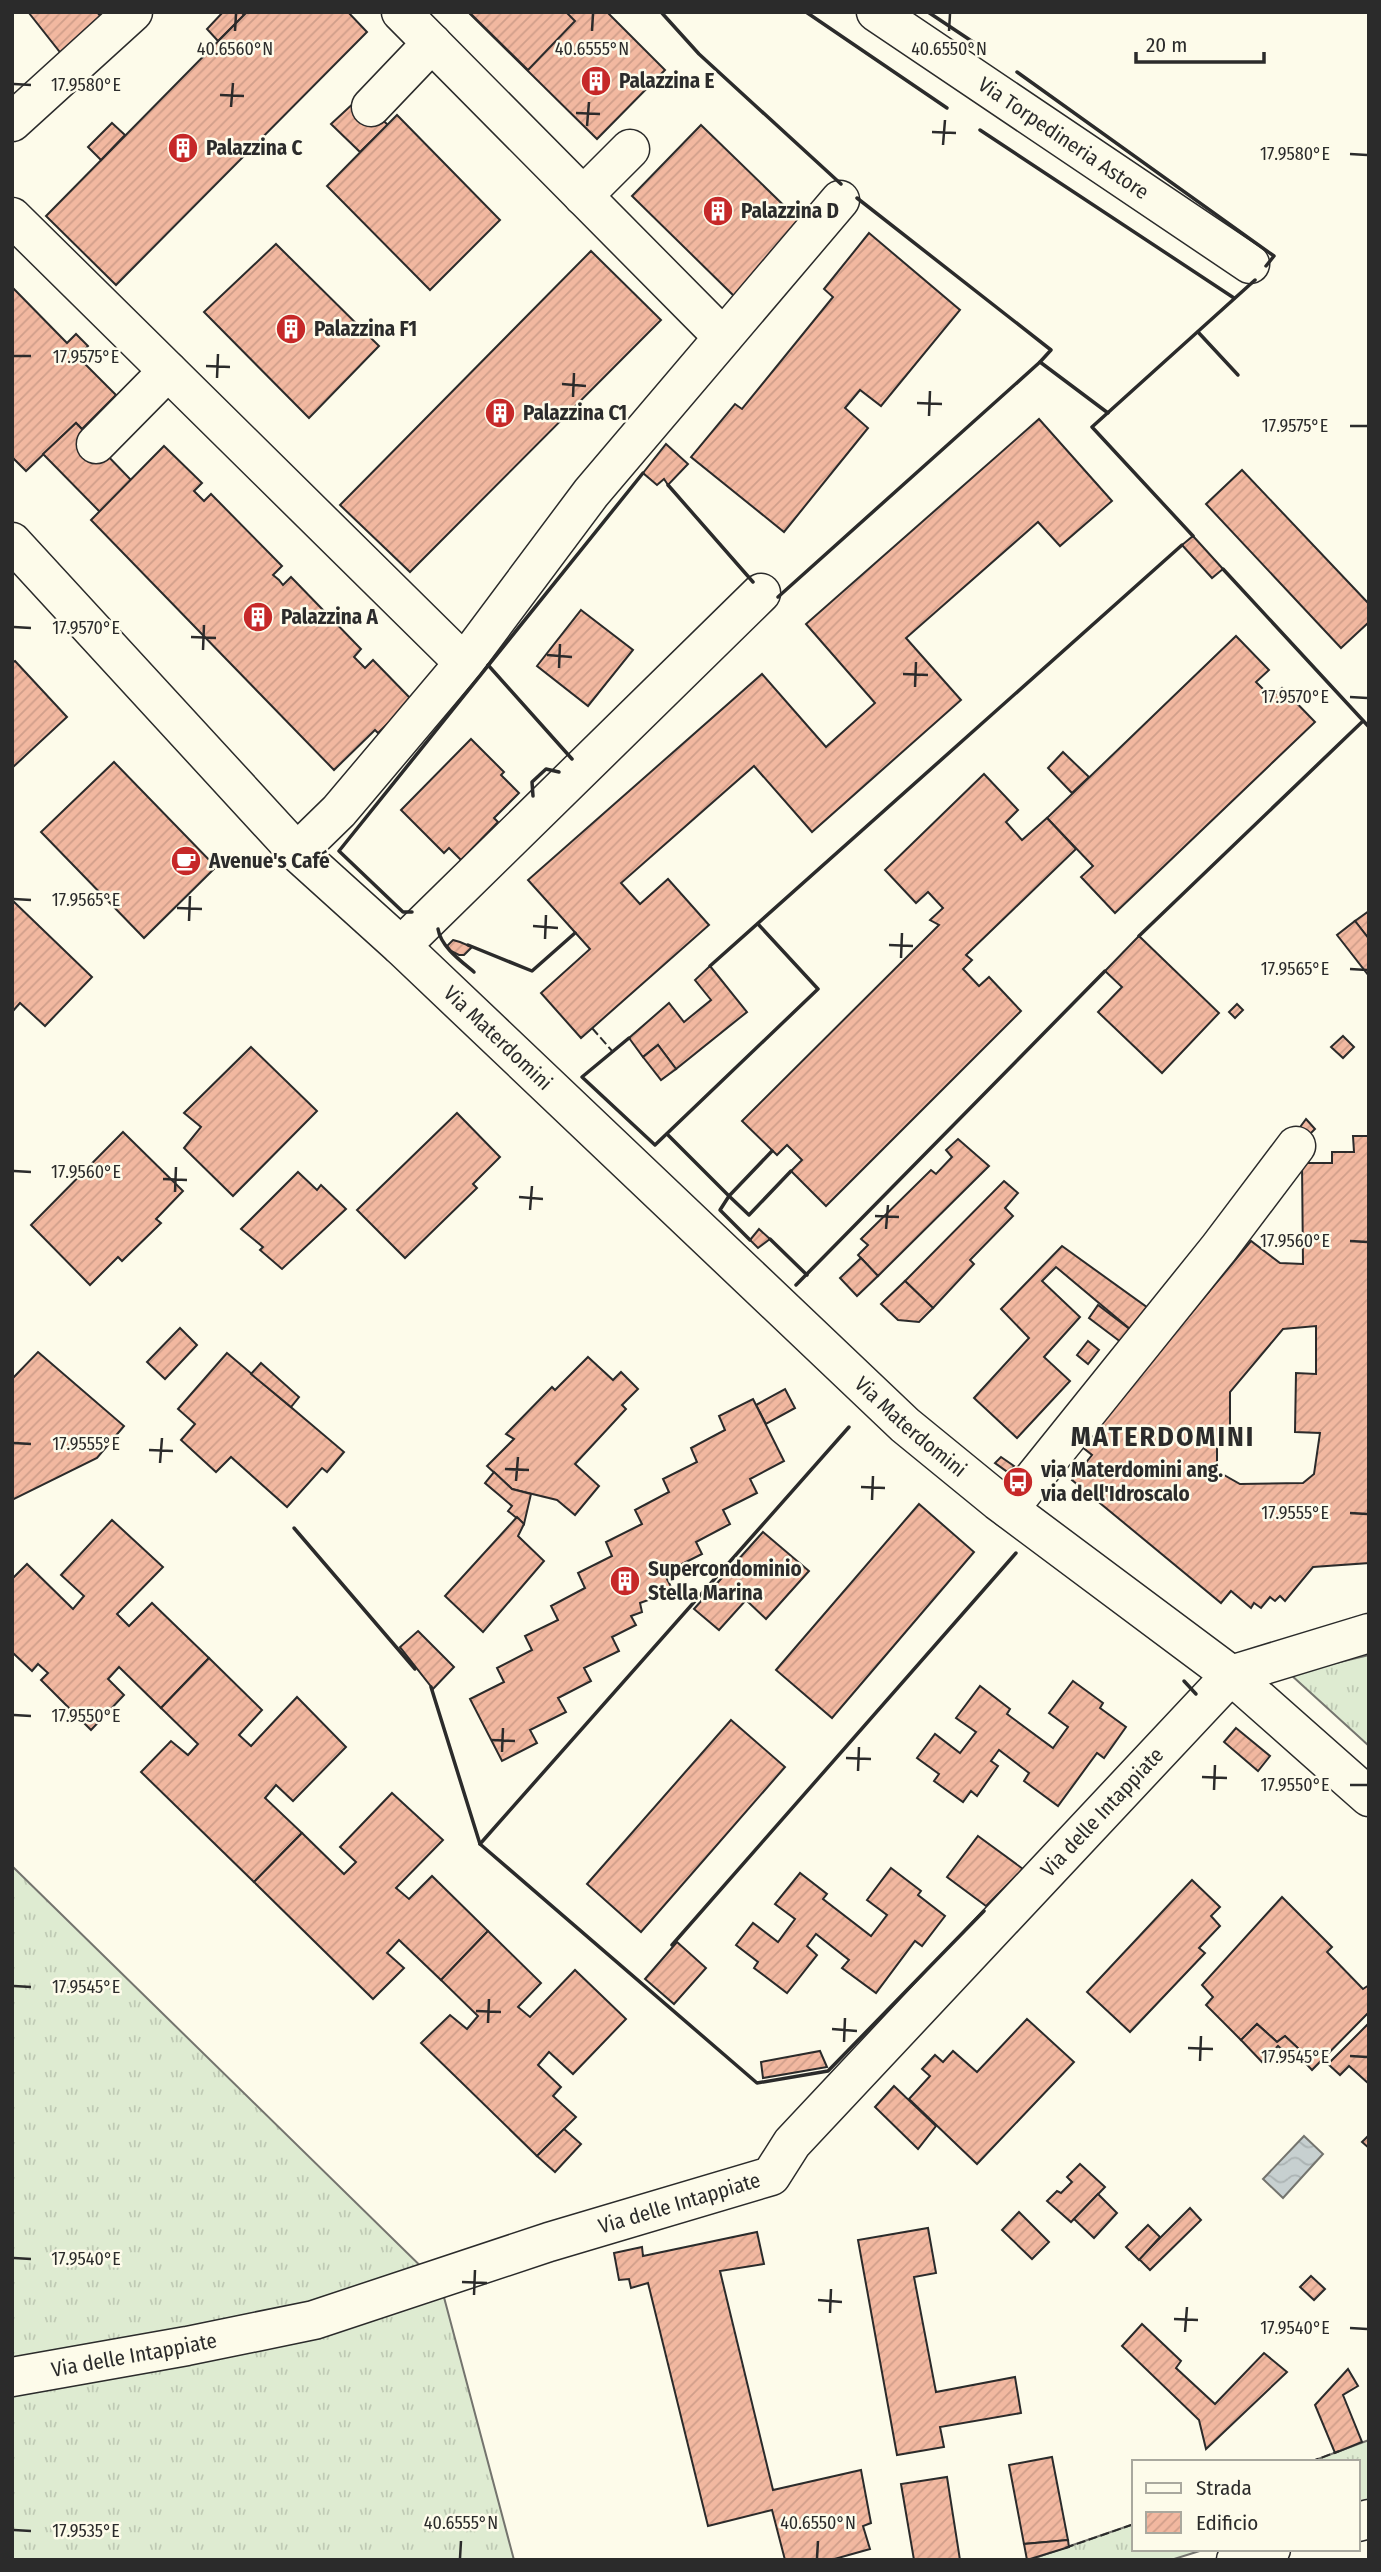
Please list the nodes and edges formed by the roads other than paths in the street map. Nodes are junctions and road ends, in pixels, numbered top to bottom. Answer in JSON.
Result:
{"nodes":[{"id":1,"x":133,"y":12,"type":"edge"},
{"id":2,"x":401,"y":12,"type":"edge"},
{"id":3,"x":876,"y":12,"type":"edge"},
{"id":4,"x":432,"y":43,"type":"junction"},
{"id":5,"x":371,"y":107,"type":"dead end"},
{"id":6,"x":12,"y":122,"type":"edge"},
{"id":7,"x":630,"y":149,"type":"dead end"},
{"id":8,"x":583,"y":196,"type":"junction"},
{"id":9,"x":840,"y":200,"type":"dead end"},
{"id":10,"x":12,"y":217,"type":"edge"},
{"id":11,"x":1250,"y":264,"type":"dead end"},
{"id":12,"x":723,"y":337,"type":"junction"},
{"id":13,"x":168,"y":371,"type":"junction"},
{"id":14,"x":96,"y":444,"type":"dead end"},
{"id":15,"x":12,"y":542,"type":"edge"},
{"id":16,"x":761,"y":593,"type":"dead end"},
{"id":17,"x":464,"y":663,"type":"junction"},
{"id":18,"x":297,"y":852,"type":"junction"},
{"id":19,"x":401,"y":946,"type":"junction"},
{"id":20,"x":1296,"y":1146,"type":"dead end"},
{"id":21,"x":1009,"y":1509,"type":"junction"},
{"id":22,"x":1369,"y":1633,"type":"edge"},
{"id":23,"x":1231,"y":1675,"type":"junction"},
{"id":24,"x":1369,"y":1797,"type":"edge"},
{"id":25,"x":12,"y":2377,"type":"edge"},
{"id":26,"x":1265,"y":2551,"type":"edge"},
{"id":27,"x":1236,"y":2560,"type":"edge"}],
"edges":[{"from":1,"to":6,"type":"street"},
{"from":2,"to":4,"type":"street"},
{"from":3,"to":11,"type":"street","name":"Via Torpedineria Astore"},
{"from":4,"to":5,"type":"street"},
{"from":4,"to":8,"type":"street"},
{"from":7,"to":8,"type":"street"},
{"from":8,"to":12,"type":"street"},
{"from":9,"to":12,"type":"street"},
{"from":10,"to":13,"type":"street"},
{"from":12,"to":17,"type":"street"},
{"from":13,"to":14,"type":"street"},
{"from":13,"to":17,"type":"street"},
{"from":15,"to":18,"type":"street","name":"Via Materdomini"},
{"from":16,"to":19,"type":"street"},
{"from":17,"to":18,"type":"street"},
{"from":18,"to":19,"type":"street","name":"Via Materdomini"},
{"from":19,"to":21,"type":"street","name":"Via Materdomini"},
{"from":20,"to":21,"type":"street"},
{"from":21,"to":23,"type":"street","name":"Via Materdomini"},
{"from":22,"to":23,"type":"street"},
{"from":23,"to":24,"type":"street","name":"Via Materdomini"},
{"from":23,"to":25,"type":"street","name":"Via delle Intappiate"},
{"from":26,"to":27,"type":"street"}]}
